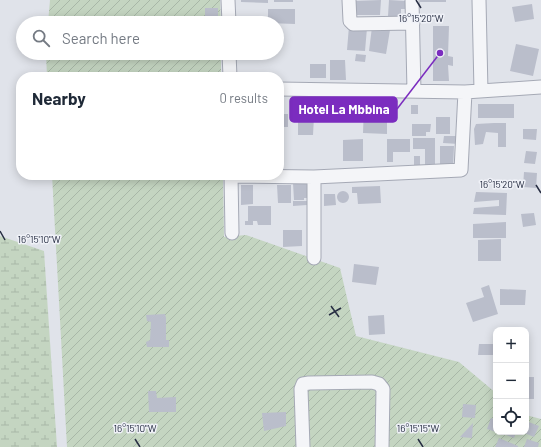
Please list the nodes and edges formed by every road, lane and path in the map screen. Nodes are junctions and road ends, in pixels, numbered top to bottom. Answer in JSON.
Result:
{"nodes":[{"id":1,"x":228,"y":0,"type":"edge"},
{"id":2,"x":349,"y":0,"type":"edge"},
{"id":3,"x":412,"y":0,"type":"edge"},
{"id":4,"x":479,"y":0,"type":"edge"},
{"id":5,"x":229,"y":16,"type":"edge"},
{"id":6,"x":413,"y":23,"type":"junction"},
{"id":7,"x":229,"y":60,"type":"edge"},
{"id":8,"x":230,"y":72,"type":"edge"},
{"id":9,"x":541,"y":87,"type":"edge"},
{"id":10,"x":284,"y":89,"type":"edge"},
{"id":11,"x":414,"y":91,"type":"junction"},
{"id":12,"x":481,"y":91,"type":"junction"},
{"id":13,"x":465,"y":92,"type":"junction"},
{"id":14,"x":284,"y":176,"type":"edge"},
{"id":15,"x":314,"y":176,"type":"junction"},
{"id":16,"x":231,"y":180,"type":"edge"},
{"id":17,"x":232,"y":233,"type":"dead end"},
{"id":18,"x":314,"y":258,"type":"dead end"},
{"id":19,"x":303,"y":447,"type":"edge"},
{"id":20,"x":382,"y":447,"type":"edge"}],
"edges":[{"from":1,"to":5,"type":"street"},
{"from":2,"to":6,"type":"street"},
{"from":3,"to":6,"type":"street"},
{"from":4,"to":12,"type":"street"},
{"from":6,"to":11,"type":"street"},
{"from":7,"to":8,"type":"street"},
{"from":9,"to":12,"type":"street"},
{"from":10,"to":11,"type":"street"},
{"from":11,"to":13,"type":"street"},
{"from":12,"to":13,"type":"street"},
{"from":13,"to":15,"type":"street"},
{"from":14,"to":15,"type":"street"},
{"from":15,"to":18,"type":"street"},
{"from":16,"to":17,"type":"street"},
{"from":19,"to":20,"type":"street"}]}
